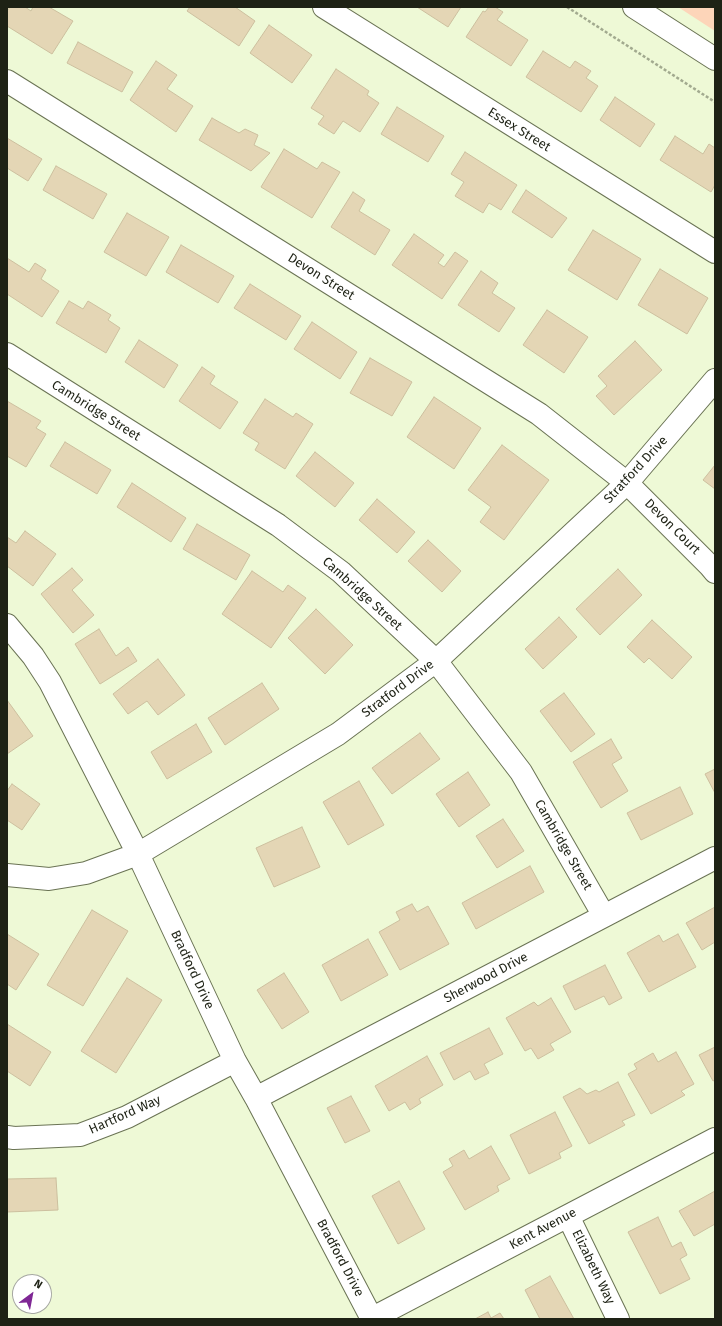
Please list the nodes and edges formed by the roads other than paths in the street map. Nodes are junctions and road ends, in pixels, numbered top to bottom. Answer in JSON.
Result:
{"nodes":[{"id":1,"x":324,"y":7,"type":"edge"},
{"id":2,"x":634,"y":7,"type":"edge"},
{"id":3,"x":715,"y":59,"type":"edge"},
{"id":4,"x":7,"y":81,"type":"edge"},
{"id":5,"x":715,"y":252,"type":"edge"},
{"id":6,"x":7,"y":354,"type":"edge"},
{"id":7,"x":715,"y":380,"type":"edge"},
{"id":8,"x":627,"y":483,"type":"junction"},
{"id":9,"x":715,"y":572,"type":"edge"},
{"id":10,"x":7,"y":625,"type":"edge"},
{"id":11,"x":436,"y":661,"type":"junction"},
{"id":12,"x":138,"y":854,"type":"junction"},
{"id":13,"x":715,"y":858,"type":"edge"},
{"id":14,"x":7,"y":875,"type":"edge"},
{"id":15,"x":604,"y":916,"type":"junction"},
{"id":16,"x":234,"y":1061,"type":"junction"},
{"id":17,"x":256,"y":1098,"type":"junction"},
{"id":18,"x":7,"y":1137,"type":"edge"},
{"id":19,"x":715,"y":1139,"type":"edge"},
{"id":20,"x":568,"y":1216,"type":"junction"},
{"id":21,"x":371,"y":1319,"type":"edge"},
{"id":22,"x":618,"y":1319,"type":"edge"}],
"edges":[{"from":1,"to":5,"type":"street","name":"Essex Street"},
{"from":2,"to":3,"type":"street"},
{"from":4,"to":8,"type":"street","name":"Devon Street"},
{"from":6,"to":11,"type":"street","name":"Cambridge Street"},
{"from":7,"to":8,"type":"street","name":"Stratford Drive"},
{"from":8,"to":9,"type":"street","name":"Devon Court"},
{"from":8,"to":11,"type":"street","name":"Stratford Drive"},
{"from":10,"to":12,"type":"street","name":"Bradford Drive"},
{"from":11,"to":12,"type":"street","name":"Stratford Drive"},
{"from":11,"to":15,"type":"street","name":"Cambridge Street"},
{"from":12,"to":14,"type":"street","name":"Stratford Drive"},
{"from":12,"to":16,"type":"street","name":"Bradford Drive"},
{"from":13,"to":15,"type":"street","name":"Sherwood Drive"},
{"from":15,"to":17,"type":"street","name":"Sherwood Drive"},
{"from":16,"to":17,"type":"street","name":"Bradford Drive"},
{"from":16,"to":18,"type":"street","name":"Hartford Way"},
{"from":17,"to":21,"type":"street","name":"Bradford Drive"},
{"from":19,"to":20,"type":"street","name":"Kent Avenue"},
{"from":20,"to":21,"type":"street","name":"Kent Avenue"},
{"from":20,"to":22,"type":"street","name":"Elizabeth Way"}]}
